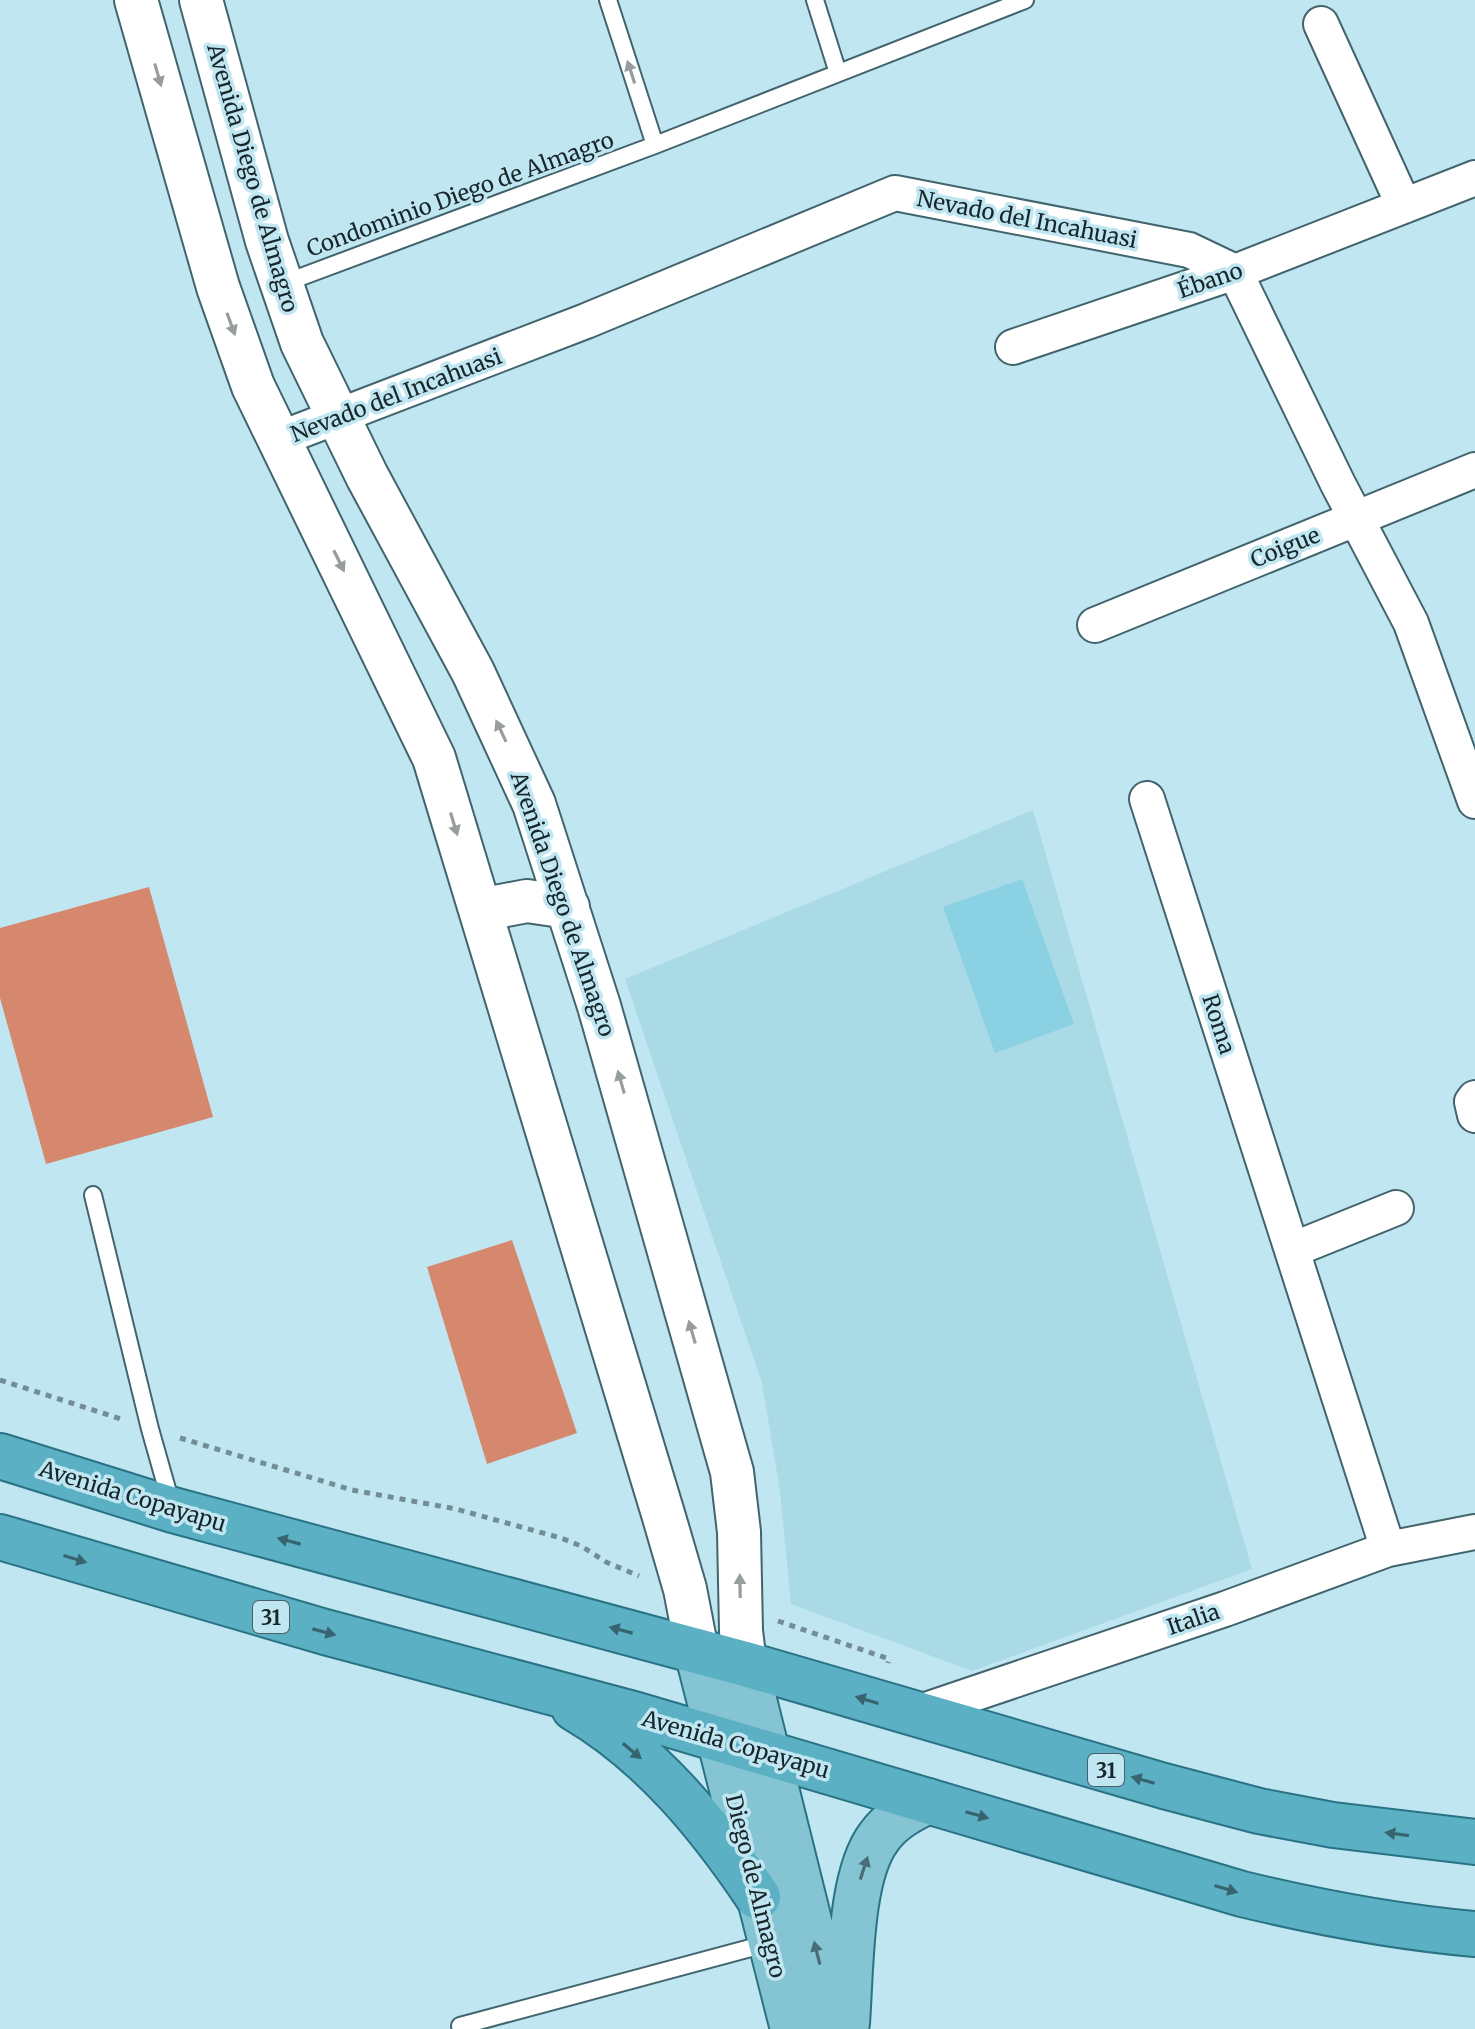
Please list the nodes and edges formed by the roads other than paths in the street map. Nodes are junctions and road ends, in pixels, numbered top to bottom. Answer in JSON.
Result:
{"nodes":[{"id":1,"x":136,"y":0,"type":"edge"},
{"id":2,"x":201,"y":0,"type":"edge"},
{"id":3,"x":608,"y":0,"type":"edge"},
{"id":4,"x":815,"y":0,"type":"edge"},
{"id":5,"x":1025,"y":0,"type":"edge"},
{"id":6,"x":1321,"y":24,"type":"dead end"},
{"id":7,"x":838,"y":73,"type":"junction"},
{"id":8,"x":655,"y":145,"type":"junction"},
{"id":9,"x":1475,"y":178,"type":"edge"},
{"id":10,"x":1404,"y":206,"type":"junction"},
{"id":11,"x":1235,"y":272,"type":"junction"},
{"id":12,"x":281,"y":284,"type":"junction"},
{"id":13,"x":1013,"y":347,"type":"dead end"},
{"id":14,"x":339,"y":418,"type":"junction"},
{"id":15,"x":279,"y":439,"type":"junction"},
{"id":16,"x":1475,"y":470,"type":"edge"},
{"id":17,"x":1356,"y":518,"type":"junction"},
{"id":18,"x":1095,"y":625,"type":"dead end"},
{"id":19,"x":1473,"y":790,"type":"edge"},
{"id":20,"x":1147,"y":799,"type":"dead end"},
{"id":21,"x":568,"y":907,"type":"junction"},
{"id":22,"x":480,"y":910,"type":"junction"},
{"id":23,"x":1475,"y":1098,"type":"edge"},
{"id":24,"x":1475,"y":1115,"type":"edge"},
{"id":25,"x":93,"y":1195,"type":"dead end"},
{"id":26,"x":1396,"y":1208,"type":"dead end"},
{"id":27,"x":1292,"y":1250,"type":"junction"},
{"id":28,"x":0,"y":1456,"type":"edge"},
{"id":29,"x":173,"y":1510,"type":"junction"},
{"id":30,"x":1475,"y":1532,"type":"edge"},
{"id":31,"x":0,"y":1537,"type":"edge"},
{"id":32,"x":1388,"y":1549,"type":"junction"},
{"id":33,"x":697,"y":1651,"type":"junction"},
{"id":34,"x":745,"y":1664,"type":"junction"},
{"id":35,"x":545,"y":1691,"type":"junction"},
{"id":36,"x":914,"y":1714,"type":"junction"},
{"id":37,"x":718,"y":1739,"type":"junction"},
{"id":38,"x":768,"y":1754,"type":"junction"},
{"id":39,"x":928,"y":1801,"type":"junction"},
{"id":40,"x":1475,"y":1842,"type":"edge"},
{"id":41,"x":758,"y":1897,"type":"junction"},
{"id":42,"x":1475,"y":1934,"type":"edge"},
{"id":43,"x":770,"y":1942,"type":"junction"},
{"id":44,"x":460,"y":2026,"type":"dead end"},
{"id":45,"x":793,"y":2029,"type":"edge"},
{"id":46,"x":836,"y":2029,"type":"edge"},
{"id":47,"x":846,"y":2029,"type":"edge"}],
"edges":[{"from":1,"to":15,"type":"street","one_way":true},
{"from":2,"to":12,"type":"street","name":"Avenida Diego de Almagro"},
{"from":8,"to":3,"type":"lane","one_way":true},
{"from":4,"to":7,"type":"lane"},
{"from":5,"to":7,"type":"lane","name":"Condominio Diego de Almagro"},
{"from":6,"to":10,"type":"street"},
{"from":7,"to":8,"type":"lane","name":"Condominio Diego de Almagro"},
{"from":8,"to":12,"type":"lane","name":"Condominio Diego de Almagro"},
{"from":9,"to":10,"type":"street","name":"Ébano"},
{"from":10,"to":11,"type":"street","name":"Ébano"},
{"from":11,"to":13,"type":"street","name":"Ébano"},
{"from":11,"to":14,"type":"street","name":"Nevado del Incahuasi"},
{"from":11,"to":17,"type":"street"},
{"from":12,"to":14,"type":"street","name":"Avenida Diego de Almagro"},
{"from":14,"to":15,"type":"street","name":"Nevado del Incahuasi"},
{"from":21,"to":14,"type":"street","name":"Avenida Diego de Almagro","one_way":true},
{"from":15,"to":22,"type":"street","one_way":true},
{"from":16,"to":17,"type":"street","name":"Coigue"},
{"from":17,"to":18,"type":"street","name":"Coigue"},
{"from":17,"to":19,"type":"street"},
{"from":20,"to":27,"type":"street","name":"Roma"},
{"from":21,"to":22,"type":"street"},
{"from":34,"to":21,"type":"street","name":"Avenida Diego de Almagro","one_way":true},
{"from":22,"to":33,"type":"street"},
{"from":23,"to":24,"type":"street"},
{"from":25,"to":29,"type":"lane"},
{"from":26,"to":27,"type":"street"},
{"from":27,"to":32,"type":"street","name":"Roma"},
{"from":28,"to":29,"type":"highway","name":"Avenida Copayapu","number":"31"},
{"from":33,"to":29,"type":"highway","name":"Avenida Copayapu","number":"31","one_way":true},
{"from":30,"to":32,"type":"street","name":"Italia"},
{"from":31,"to":35,"type":"highway","name":"Avenida Copayapu","number":"31","one_way":true},
{"from":32,"to":36,"type":"street","name":"Italia"},
{"from":33,"to":34,"type":"highway","name":"Avenida Copayapu","number":"31"},
{"from":33,"to":37,"type":"main road","name":"Diego de Almagro"},
{"from":36,"to":34,"type":"highway","name":"Avenida Copayapu","number":"31","one_way":true},
{"from":34,"to":38,"type":"main road","name":"Diego de Almagro"},
{"from":35,"to":37,"type":"highway","name":"Avenida Copayapu","number":"31"},
{"from":35,"to":41,"type":"highway","one_way":true},
{"from":40,"to":36,"type":"highway","name":"Avenida Copayapu","number":"31","one_way":true},
{"from":37,"to":38,"type":"highway","name":"Avenida Copayapu","number":"31"},
{"from":37,"to":41,"type":"main road","name":"Diego de Almagro"},
{"from":38,"to":39,"type":"highway","name":"Avenida Copayapu","number":"31"},
{"from":46,"to":38,"type":"main road","name":"Diego de Almagro","one_way":true},
{"from":39,"to":42,"type":"highway","name":"Avenida Copayapu","number":"31","one_way":true},
{"from":47,"to":39,"type":"main road","one_way":true},
{"from":41,"to":43,"type":"main road","name":"Diego de Almagro"},
{"from":43,"to":44,"type":"lane"},
{"from":43,"to":45,"type":"main road","name":"Diego de Almagro"}]}
